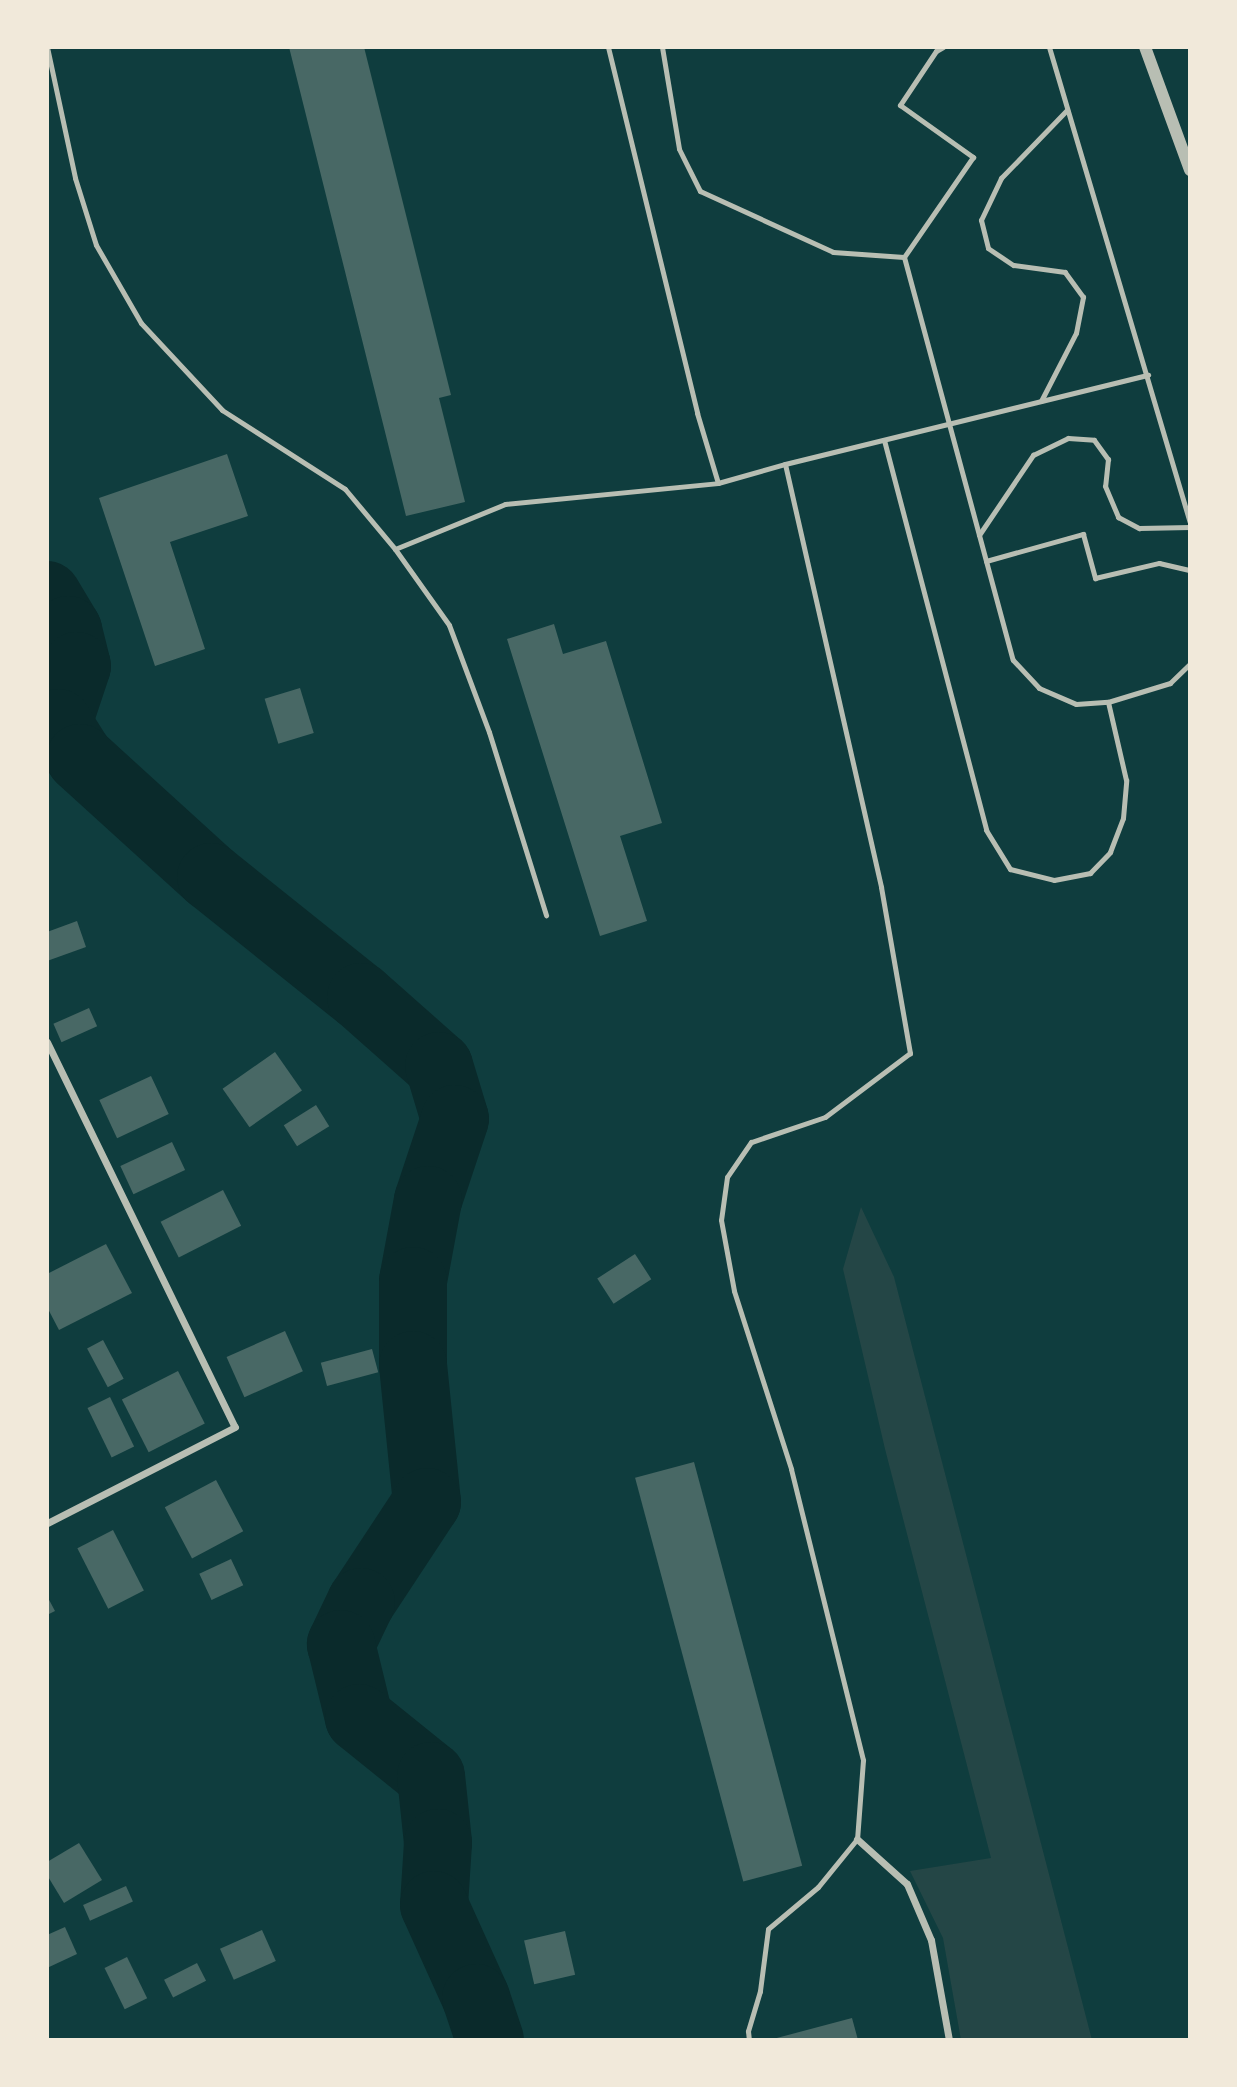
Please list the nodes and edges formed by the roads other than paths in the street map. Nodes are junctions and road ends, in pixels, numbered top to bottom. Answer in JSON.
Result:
{"nodes":[{"id":1,"x":47,"y":47,"type":"edge"},
{"id":2,"x":608,"y":47,"type":"edge"},
{"id":3,"x":662,"y":47,"type":"edge"},
{"id":4,"x":943,"y":47,"type":"edge"},
{"id":5,"x":1049,"y":47,"type":"edge"},
{"id":6,"x":1145,"y":47,"type":"edge"},
{"id":7,"x":1068,"y":110,"type":"junction"},
{"id":8,"x":1190,"y":170,"type":"edge"},
{"id":9,"x":904,"y":257,"type":"junction"},
{"id":10,"x":1148,"y":375,"type":"junction"},
{"id":11,"x":1041,"y":401,"type":"junction"},
{"id":12,"x":948,"y":424,"type":"junction"},
{"id":13,"x":884,"y":440,"type":"junction"},
{"id":14,"x":785,"y":464,"type":"junction"},
{"id":15,"x":718,"y":482,"type":"junction"},
{"id":16,"x":1190,"y":524,"type":"edge"},
{"id":17,"x":979,"y":535,"type":"junction"},
{"id":18,"x":395,"y":549,"type":"junction"},
{"id":19,"x":986,"y":561,"type":"junction"},
{"id":20,"x":1190,"y":570,"type":"edge"},
{"id":21,"x":1190,"y":664,"type":"edge"},
{"id":22,"x":1108,"y":702,"type":"junction"},
{"id":23,"x":546,"y":915,"type":"dead end"},
{"id":24,"x":47,"y":1042,"type":"edge"},
{"id":25,"x":47,"y":1523,"type":"edge"},
{"id":26,"x":857,"y":1839,"type":"junction"},
{"id":27,"x":749,"y":2040,"type":"edge"},
{"id":28,"x":949,"y":2040,"type":"edge"}],
"edges":[{"from":1,"to":18,"type":"lane"},
{"from":2,"to":15,"type":"lane"},
{"from":3,"to":9,"type":"lane"},
{"from":4,"to":9,"type":"lane"},
{"from":5,"to":7,"type":"lane"},
{"from":6,"to":8,"type":"street"},
{"from":7,"to":10,"type":"lane"},
{"from":7,"to":11,"type":"lane"},
{"from":9,"to":12,"type":"lane"},
{"from":10,"to":11,"type":"lane"},
{"from":10,"to":16,"type":"lane"},
{"from":11,"to":12,"type":"lane"},
{"from":12,"to":13,"type":"lane"},
{"from":12,"to":17,"type":"lane"},
{"from":13,"to":14,"type":"lane"},
{"from":13,"to":22,"type":"lane"},
{"from":14,"to":15,"type":"lane"},
{"from":14,"to":26,"type":"lane"},
{"from":15,"to":18,"type":"lane"},
{"from":16,"to":17,"type":"lane"},
{"from":17,"to":19,"type":"lane"},
{"from":18,"to":23,"type":"lane"},
{"from":19,"to":20,"type":"lane"},
{"from":19,"to":22,"type":"lane"},
{"from":21,"to":22,"type":"lane"},
{"from":24,"to":25,"type":"street"},
{"from":26,"to":27,"type":"lane"},
{"from":26,"to":28,"type":"street"}]}
